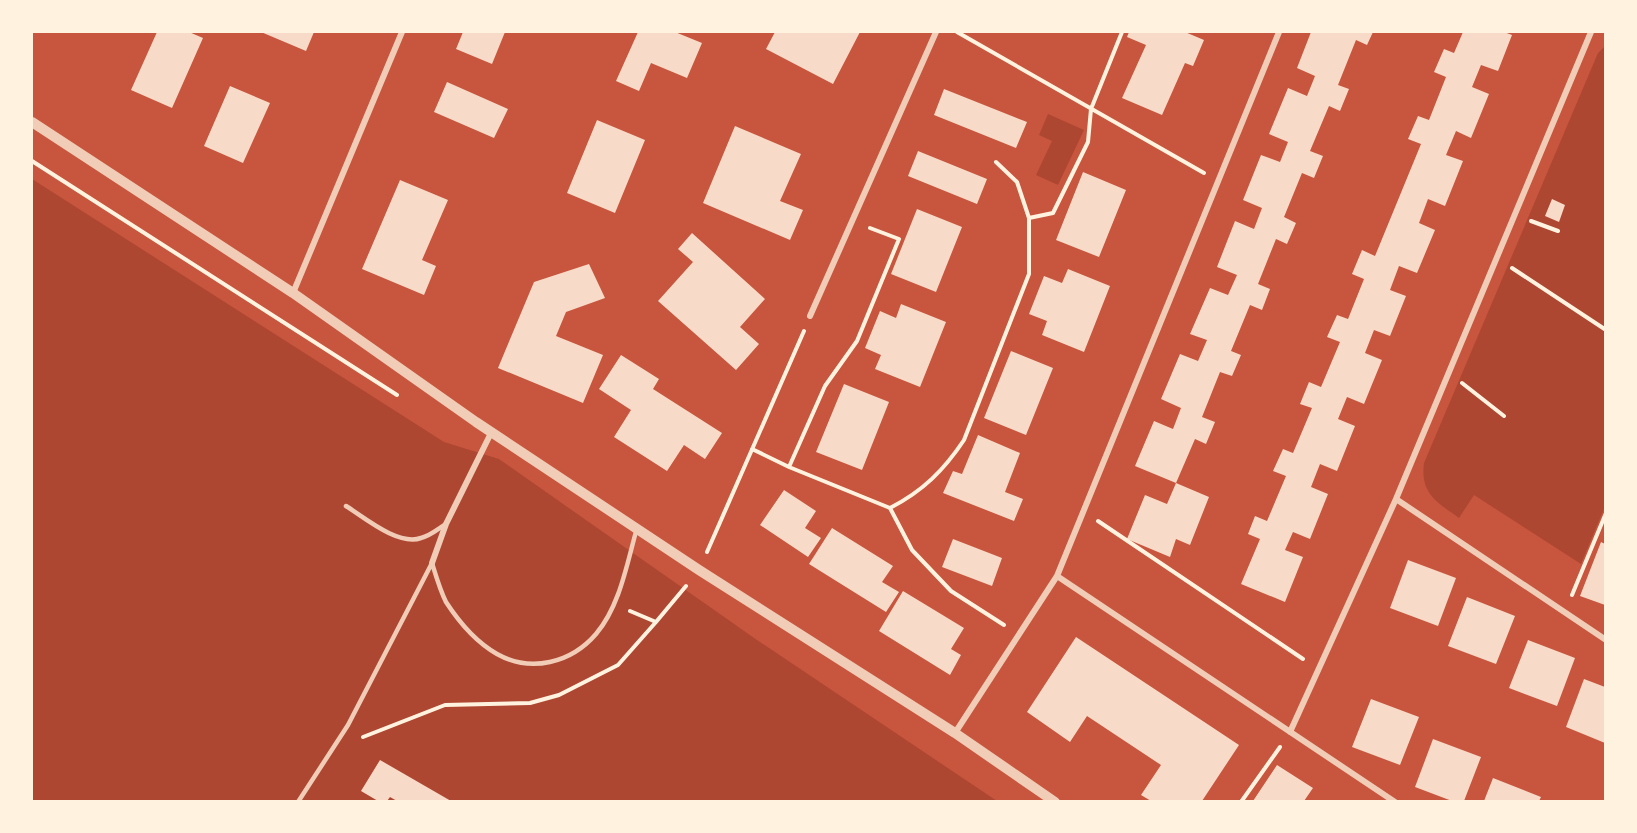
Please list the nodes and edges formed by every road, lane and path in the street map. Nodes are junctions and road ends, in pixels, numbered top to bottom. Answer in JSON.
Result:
{"nodes":[{"id":1,"x":402,"y":32,"type":"edge"},
{"id":2,"x":936,"y":32,"type":"edge"},
{"id":3,"x":957,"y":32,"type":"edge"},
{"id":4,"x":1122,"y":32,"type":"edge"},
{"id":5,"x":1279,"y":32,"type":"edge"},
{"id":6,"x":1591,"y":32,"type":"edge"},
{"id":7,"x":1091,"y":109,"type":"junction"},
{"id":8,"x":32,"y":122,"type":"edge"},
{"id":9,"x":32,"y":160,"type":"edge"},
{"id":10,"x":996,"y":162,"type":"dead end"},
{"id":11,"x":1218,"y":181,"type":"junction"},
{"id":12,"x":1515,"y":215,"type":"junction"},
{"id":13,"x":1029,"y":218,"type":"junction"},
{"id":14,"x":851,"y":222,"type":"junction"},
{"id":15,"x":1558,"y":231,"type":"dead end"},
{"id":16,"x":1497,"y":258,"type":"junction"},
{"id":17,"x":293,"y":293,"type":"junction"},
{"id":18,"x":810,"y":316,"type":"joint"},
{"id":19,"x":1605,"y":330,"type":"edge"},
{"id":20,"x":1449,"y":373,"type":"junction"},
{"id":21,"x":398,"y":396,"type":"dead end"},
{"id":22,"x":1504,"y":416,"type":"dead end"},
{"id":23,"x":492,"y":431,"type":"junction"},
{"id":24,"x":752,"y":449,"type":"junction"},
{"id":25,"x":789,"y":466,"type":"junction"},
{"id":26,"x":1396,"y":499,"type":"junction"},
{"id":27,"x":346,"y":506,"type":"dead end"},
{"id":28,"x":890,"y":508,"type":"junction"},
{"id":29,"x":1083,"y":511,"type":"junction"},
{"id":30,"x":1605,"y":513,"type":"edge"},
{"id":31,"x":446,"y":524,"type":"junction"},
{"id":32,"x":637,"y":528,"type":"junction"},
{"id":33,"x":432,"y":563,"type":"junction"},
{"id":34,"x":699,"y":570,"type":"junction"},
{"id":35,"x":1057,"y":576,"type":"junction"},
{"id":36,"x":630,"y":611,"type":"dead end"},
{"id":37,"x":1565,"y":613,"type":"junction"},
{"id":38,"x":656,"y":622,"type":"junction"},
{"id":39,"x":1020,"y":634,"type":"junction"},
{"id":40,"x":1605,"y":640,"type":"edge"},
{"id":41,"x":1319,"y":669,"type":"junction"},
{"id":42,"x":1290,"y":732,"type":"junction"},
{"id":43,"x":956,"y":733,"type":"junction"},
{"id":44,"x":332,"y":749,"type":"junction"},
{"id":45,"x":298,"y":801,"type":"edge"},
{"id":46,"x":1055,"y":801,"type":"edge"},
{"id":47,"x":1241,"y":801,"type":"edge"},
{"id":48,"x":1395,"y":801,"type":"edge"}],
"edges":[{"from":1,"to":17,"type":"street"},
{"from":2,"to":14,"type":"street"},
{"from":3,"to":7,"type":"path"},
{"from":4,"to":7,"type":"path"},
{"from":5,"to":11,"type":"street"},
{"from":6,"to":12,"type":"street"},
{"from":7,"to":11,"type":"path"},
{"from":7,"to":13,"type":"path"},
{"from":8,"to":17,"type":"street"},
{"from":9,"to":21,"type":"path"},
{"from":10,"to":13,"type":"path"},
{"from":11,"to":29,"type":"street"},
{"from":12,"to":15,"type":"path"},
{"from":12,"to":16,"type":"street"},
{"from":13,"to":28,"type":"path"},
{"from":14,"to":18,"type":"street"},
{"from":14,"to":25,"type":"path"},
{"from":16,"to":19,"type":"path"},
{"from":16,"to":20,"type":"street"},
{"from":17,"to":23,"type":"street"},
{"from":18,"to":24,"type":"path"},
{"from":20,"to":22,"type":"path"},
{"from":20,"to":26,"type":"street"},
{"from":23,"to":31,"type":"street"},
{"from":23,"to":32,"type":"street"},
{"from":24,"to":25,"type":"path"},
{"from":24,"to":34,"type":"path"},
{"from":25,"to":28,"type":"path"},
{"from":26,"to":37,"type":"street"},
{"from":26,"to":41,"type":"street"},
{"from":27,"to":31,"type":"lane"},
{"from":28,"to":39,"type":"path"},
{"from":29,"to":35,"type":"street"},
{"from":29,"to":41,"type":"path"},
{"from":30,"to":37,"type":"path"},
{"from":31,"to":33,"type":"street"},
{"from":32,"to":33,"type":"lane"},
{"from":32,"to":34,"type":"street"},
{"from":33,"to":44,"type":"lane"},
{"from":34,"to":38,"type":"path"},
{"from":34,"to":43,"type":"street"},
{"from":35,"to":39,"type":"street"},
{"from":35,"to":42,"type":"street"},
{"from":36,"to":38,"type":"path"},
{"from":37,"to":40,"type":"street"},
{"from":38,"to":44,"type":"path"},
{"from":39,"to":43,"type":"street"},
{"from":41,"to":42,"type":"street"},
{"from":42,"to":47,"type":"path"},
{"from":42,"to":48,"type":"street"},
{"from":43,"to":46,"type":"street"},
{"from":44,"to":45,"type":"lane"}]}
